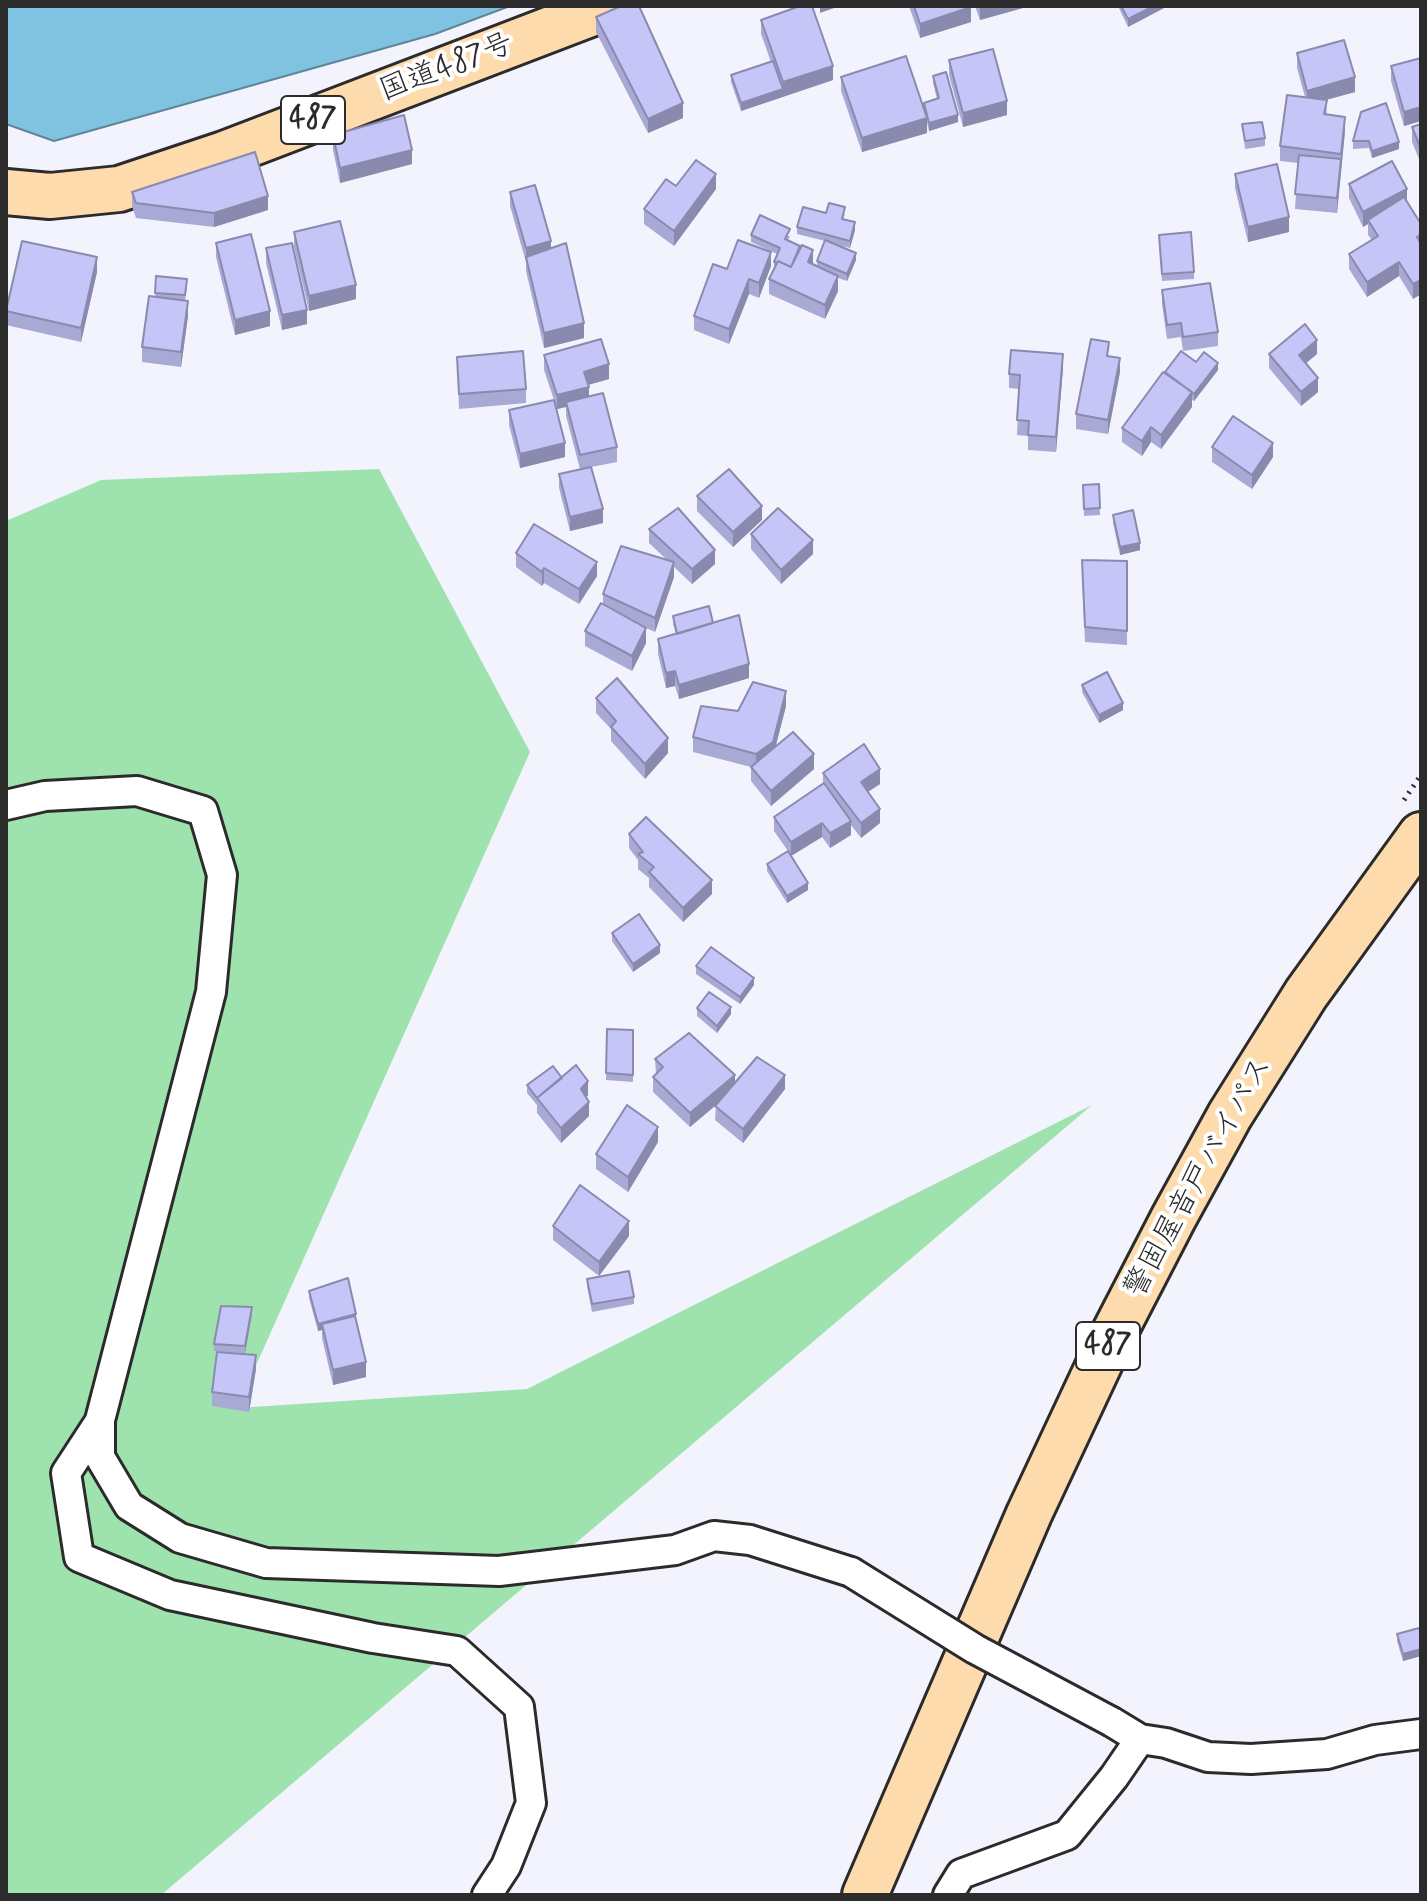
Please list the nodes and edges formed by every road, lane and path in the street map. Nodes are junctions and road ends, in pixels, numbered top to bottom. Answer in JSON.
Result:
{"nodes":[{"id":1,"x":611,"y":6,"type":"edge"},
{"id":2,"x":6,"y":192,"type":"edge"},
{"id":3,"x":6,"y":805,"type":"edge"},
{"id":4,"x":1421,"y":835,"type":"edge"},
{"id":5,"x":100,"y":1420,"type":"junction"},
{"id":6,"x":1421,"y":1734,"type":"edge"},
{"id":7,"x":1140,"y":1739,"type":"junction"},
{"id":8,"x":487,"y":1895,"type":"edge"},
{"id":9,"x":865,"y":1895,"type":"edge"},
{"id":10,"x":948,"y":1895,"type":"edge"}],
"edges":[{"from":1,"to":2,"type":"highway","name":"国道487号","number":"487"},
{"from":3,"to":5,"type":"street"},
{"from":4,"to":9,"type":"highway","name":"警固屋音戸バイパス","number":"487"},
{"from":5,"to":7,"type":"street","bridge":true},
{"from":5,"to":8,"type":"street"},
{"from":6,"to":7,"type":"street"},
{"from":7,"to":10,"type":"street"}]}
